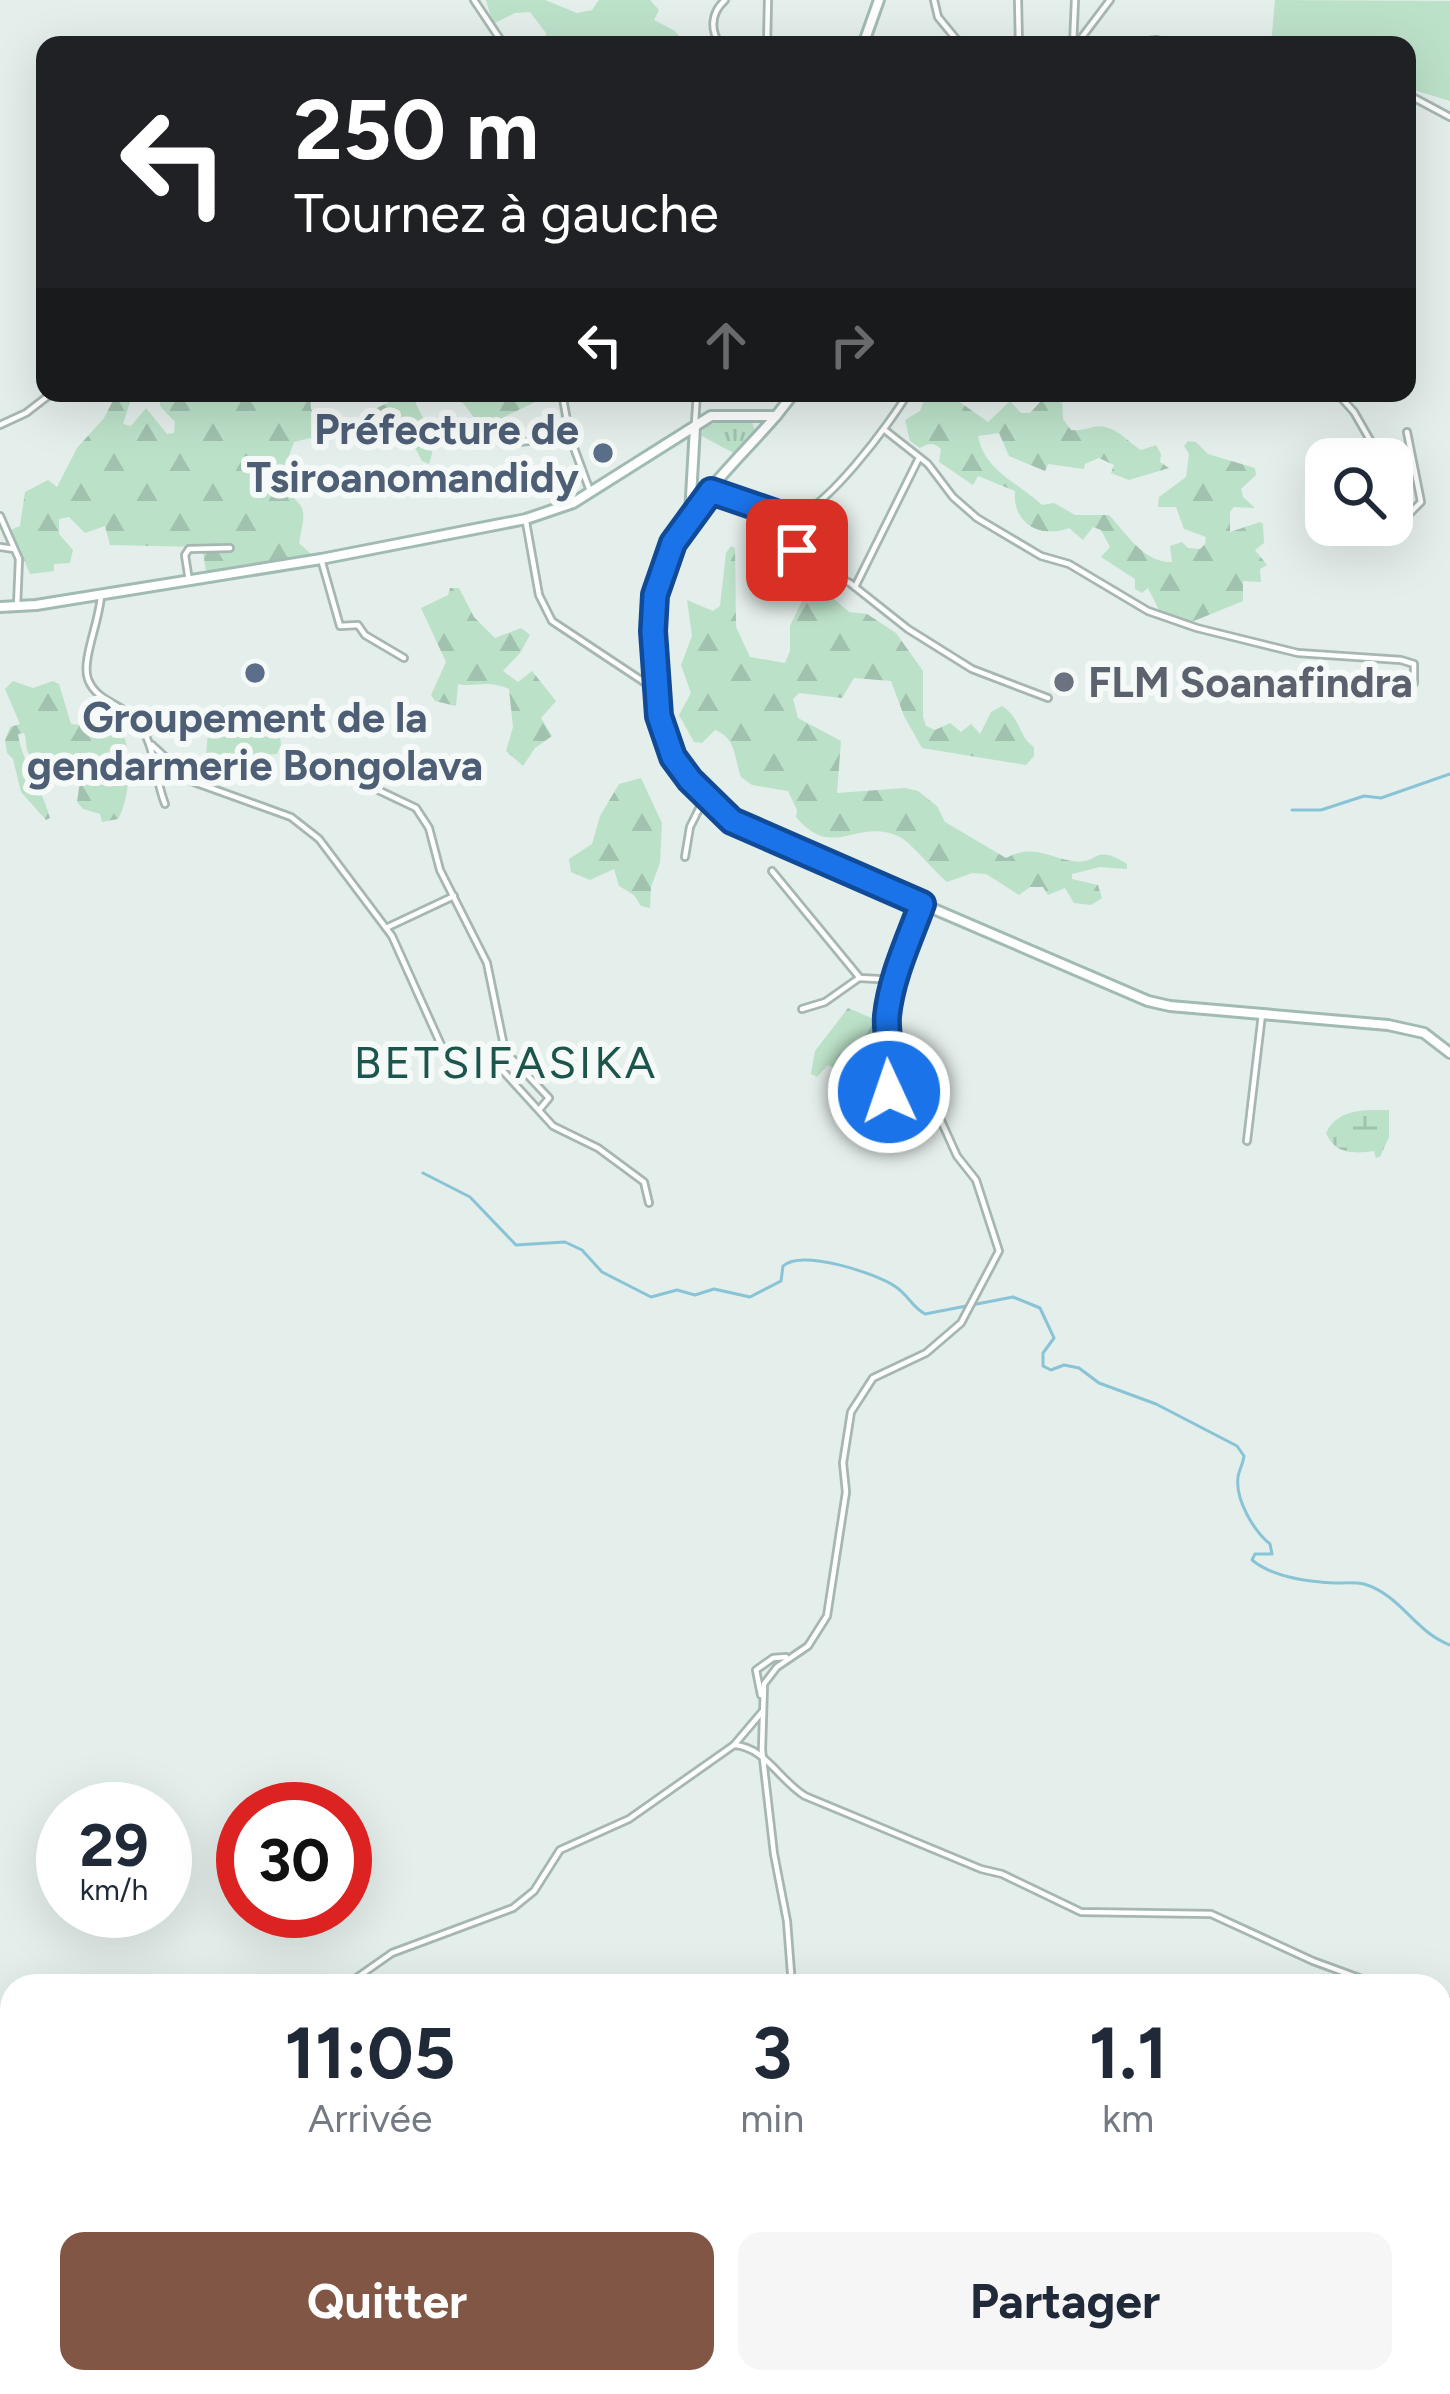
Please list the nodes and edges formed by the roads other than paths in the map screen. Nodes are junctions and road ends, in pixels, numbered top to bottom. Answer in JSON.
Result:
{"nodes":[{"id":1,"x":474,"y":0,"type":"edge"},
{"id":2,"x":710,"y":0,"type":"edge"},
{"id":3,"x":725,"y":0,"type":"edge"},
{"id":4,"x":768,"y":0,"type":"edge"},
{"id":5,"x":879,"y":0,"type":"edge"},
{"id":6,"x":934,"y":0,"type":"edge"},
{"id":7,"x":1018,"y":0,"type":"edge"},
{"id":8,"x":1075,"y":0,"type":"edge"},
{"id":9,"x":1110,"y":0,"type":"edge"},
{"id":10,"x":717,"y":7,"type":"junction"},
{"id":11,"x":498,"y":36,"type":"edge"},
{"id":12,"x":717,"y":36,"type":"edge"},
{"id":13,"x":766,"y":36,"type":"edge"},
{"id":14,"x":866,"y":36,"type":"edge"},
{"id":15,"x":954,"y":36,"type":"edge"},
{"id":16,"x":1019,"y":36,"type":"edge"},
{"id":17,"x":1075,"y":36,"type":"edge"},
{"id":18,"x":1082,"y":36,"type":"edge"},
{"id":19,"x":1416,"y":99,"type":"edge"},
{"id":20,"x":1450,"y":117,"type":"edge"},
{"id":21,"x":40,"y":402,"type":"edge"},
{"id":22,"x":564,"y":402,"type":"edge"},
{"id":23,"x":696,"y":402,"type":"edge"},
{"id":24,"x":787,"y":402,"type":"edge"},
{"id":25,"x":903,"y":402,"type":"edge"},
{"id":26,"x":1345,"y":402,"type":"edge"},
{"id":27,"x":754,"y":416,"type":"junction"},
{"id":28,"x":776,"y":416,"type":"junction"},
{"id":29,"x":0,"y":424,"type":"edge"},
{"id":30,"x":695,"y":425,"type":"junction"},
{"id":31,"x":886,"y":431,"type":"junction"},
{"id":32,"x":1407,"y":432,"type":"dead end"},
{"id":33,"x":760,"y":434,"type":"junction"},
{"id":34,"x":570,"y":437,"type":"junction"},
{"id":35,"x":1369,"y":438,"type":"edge"},
{"id":36,"x":1408,"y":438,"type":"edge"},
{"id":37,"x":518,"y":442,"type":"dead end"},
{"id":38,"x":919,"y":460,"type":"dead end"},
{"id":39,"x":1413,"y":464,"type":"edge"},
{"id":40,"x":714,"y":488,"type":"junction"},
{"id":41,"x":590,"y":491,"type":"junction"},
{"id":42,"x":1413,"y":510,"type":"edge"},
{"id":43,"x":690,"y":515,"type":"junction"},
{"id":44,"x":0,"y":516,"type":"edge"},
{"id":45,"x":787,"y":517,"type":"junction"},
{"id":46,"x":526,"y":519,"type":"junction"},
{"id":47,"x":0,"y":547,"type":"edge"},
{"id":48,"x":230,"y":548,"type":"dead end"},
{"id":49,"x":14,"y":550,"type":"junction"},
{"id":50,"x":321,"y":559,"type":"junction"},
{"id":51,"x":189,"y":580,"type":"junction"},
{"id":52,"x":855,"y":587,"type":"junction"},
{"id":53,"x":100,"y":595,"type":"junction"},
{"id":54,"x":17,"y":606,"type":"junction"},
{"id":55,"x":0,"y":607,"type":"edge"},
{"id":56,"x":404,"y":658,"type":"dead end"},
{"id":57,"x":1414,"y":682,"type":"dead end"},
{"id":58,"x":656,"y":690,"type":"junction"},
{"id":59,"x":1048,"y":698,"type":"dead end"},
{"id":60,"x":152,"y":745,"type":"junction"},
{"id":61,"x":409,"y":772,"type":"dead end"},
{"id":62,"x":706,"y":797,"type":"junction"},
{"id":63,"x":165,"y":804,"type":"dead end"},
{"id":64,"x":685,"y":857,"type":"dead end"},
{"id":65,"x":772,"y":871,"type":"dead end"},
{"id":66,"x":454,"y":896,"type":"junction"},
{"id":67,"x":922,"y":904,"type":"junction"},
{"id":68,"x":386,"y":928,"type":"junction"},
{"id":69,"x":860,"y":978,"type":"junction"},
{"id":70,"x":895,"y":980,"type":"junction"},
{"id":71,"x":802,"y":1009,"type":"dead end"},
{"id":72,"x":1262,"y":1014,"type":"junction"},
{"id":73,"x":1450,"y":1054,"type":"edge"},
{"id":74,"x":539,"y":1110,"type":"junction"},
{"id":75,"x":1247,"y":1141,"type":"dead end"},
{"id":76,"x":649,"y":1203,"type":"dead end"},
{"id":77,"x":792,"y":1657,"type":"junction"},
{"id":78,"x":764,"y":1700,"type":"junction"},
{"id":79,"x":763,"y":1711,"type":"junction"},
{"id":80,"x":734,"y":1745,"type":"junction"},
{"id":81,"x":764,"y":1759,"type":"junction"},
{"id":82,"x":362,"y":1974,"type":"edge"},
{"id":83,"x":790,"y":1974,"type":"edge"},
{"id":84,"x":1348,"y":1974,"type":"edge"}],
"edges":[{"from":1,"to":11,"type":"street"},
{"from":2,"to":10,"type":"street"},
{"from":3,"to":10,"type":"street"},
{"from":4,"to":13,"type":"street"},
{"from":5,"to":14,"type":"street"},
{"from":6,"to":15,"type":"street"},
{"from":7,"to":16,"type":"street"},
{"from":8,"to":17,"type":"street"},
{"from":9,"to":18,"type":"street"},
{"from":10,"to":12,"type":"street"},
{"from":19,"to":20,"type":"street"},
{"from":21,"to":29,"type":"street"},
{"from":22,"to":34,"type":"street"},
{"from":23,"to":30,"type":"street"},
{"from":24,"to":28,"type":"street"},
{"from":25,"to":31,"type":"street"},
{"from":26,"to":35,"type":"street"},
{"from":27,"to":28,"type":"street"},
{"from":27,"to":30,"type":"street"},
{"from":27,"to":33,"type":"street"},
{"from":28,"to":33,"type":"street"},
{"from":30,"to":41,"type":"street"},
{"from":30,"to":43,"type":"street"},
{"from":31,"to":45,"type":"street"},
{"from":31,"to":57,"type":"street"},
{"from":32,"to":36,"type":"street"},
{"from":33,"to":40,"type":"street"},
{"from":34,"to":37,"type":"street"},
{"from":34,"to":41,"type":"street"},
{"from":38,"to":52,"type":"street"},
{"from":39,"to":42,"type":"street"},
{"from":40,"to":43,"type":"street"},
{"from":40,"to":45,"type":"street"},
{"from":41,"to":46,"type":"street"},
{"from":43,"to":58,"type":"street"},
{"from":44,"to":49,"type":"street"},
{"from":45,"to":52,"type":"street"},
{"from":46,"to":50,"type":"street"},
{"from":46,"to":58,"type":"street"},
{"from":47,"to":49,"type":"street"},
{"from":48,"to":51,"type":"street"},
{"from":49,"to":54,"type":"street"},
{"from":50,"to":51,"type":"street"},
{"from":50,"to":56,"type":"street"},
{"from":51,"to":53,"type":"street"},
{"from":52,"to":59,"type":"street"},
{"from":53,"to":54,"type":"street"},
{"from":53,"to":60,"type":"street"},
{"from":54,"to":55,"type":"street"},
{"from":58,"to":62,"type":"street"},
{"from":60,"to":63,"type":"street"},
{"from":60,"to":68,"type":"street"},
{"from":61,"to":66,"type":"street"},
{"from":62,"to":64,"type":"street"},
{"from":62,"to":67,"type":"street"},
{"from":65,"to":69,"type":"street"},
{"from":66,"to":68,"type":"street"},
{"from":66,"to":74,"type":"street"},
{"from":67,"to":70,"type":"street"},
{"from":67,"to":72,"type":"street"},
{"from":68,"to":74,"type":"street"},
{"from":69,"to":70,"type":"street"},
{"from":69,"to":71,"type":"street"},
{"from":70,"to":77,"type":"street"},
{"from":72,"to":73,"type":"street"},
{"from":72,"to":75,"type":"street"},
{"from":74,"to":76,"type":"street"},
{"from":77,"to":78,"type":"street"},
{"from":77,"to":78,"type":"street"},
{"from":78,"to":79,"type":"street"},
{"from":79,"to":80,"type":"street"},
{"from":79,"to":81,"type":"street"},
{"from":80,"to":81,"type":"street"},
{"from":80,"to":82,"type":"street"},
{"from":81,"to":83,"type":"street"},
{"from":81,"to":84,"type":"street"}]}
